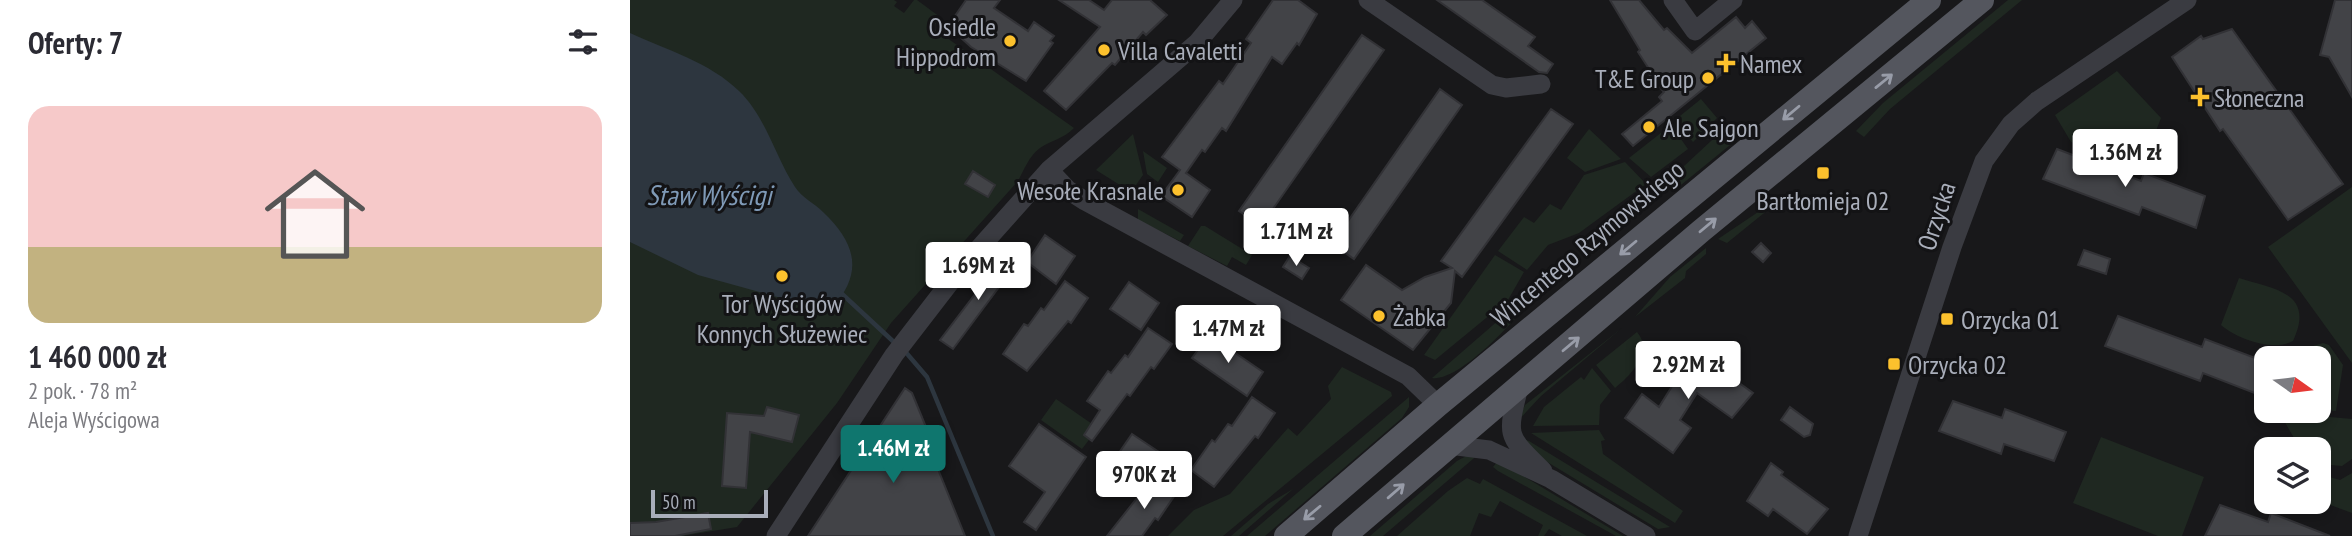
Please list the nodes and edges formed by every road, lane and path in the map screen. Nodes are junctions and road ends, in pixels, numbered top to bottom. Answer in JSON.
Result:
{"nodes":[{"id":1,"x":1233,"y":0,"type":"edge"},
{"id":2,"x":1368,"y":0,"type":"edge"},
{"id":3,"x":1673,"y":0,"type":"edge"},
{"id":4,"x":1733,"y":0,"type":"edge"},
{"id":5,"x":1929,"y":0,"type":"edge"},
{"id":6,"x":1982,"y":0,"type":"edge"},
{"id":7,"x":2187,"y":0,"type":"edge"},
{"id":8,"x":1541,"y":84,"type":"dead end"},
{"id":9,"x":1049,"y":170,"type":"junction"},
{"id":10,"x":1519,"y":387,"type":"junction"},
{"id":11,"x":1438,"y":405,"type":"junction"},
{"id":12,"x":1449,"y":445,"type":"junction"},
{"id":13,"x":1551,"y":478,"type":"junction"},
{"id":14,"x":776,"y":536,"type":"edge"},
{"id":15,"x":1286,"y":536,"type":"edge"},
{"id":16,"x":1344,"y":536,"type":"edge"},
{"id":17,"x":1646,"y":536,"type":"edge"},
{"id":18,"x":1857,"y":536,"type":"edge"}],
"edges":[{"from":1,"to":9,"type":"street"},
{"from":2,"to":8,"type":"street"},
{"from":3,"to":4,"type":"street"},
{"from":5,"to":11,"type":"main road","name":"Wincentego Rzymowskiego","one_way":true},
{"from":10,"to":6,"type":"main road","one_way":true},
{"from":7,"to":18,"type":"street","name":"Orzycka"},
{"from":9,"to":11,"type":"street"},
{"from":9,"to":14,"type":"street"},
{"from":10,"to":12,"type":"main road"},
{"from":10,"to":13,"type":"street"},
{"from":11,"to":15,"type":"main road","name":"Wincentego Rzymowskiego","one_way":true},
{"from":12,"to":13,"type":"street"},
{"from":16,"to":12,"type":"main road","one_way":true},
{"from":13,"to":17,"type":"street"}]}
